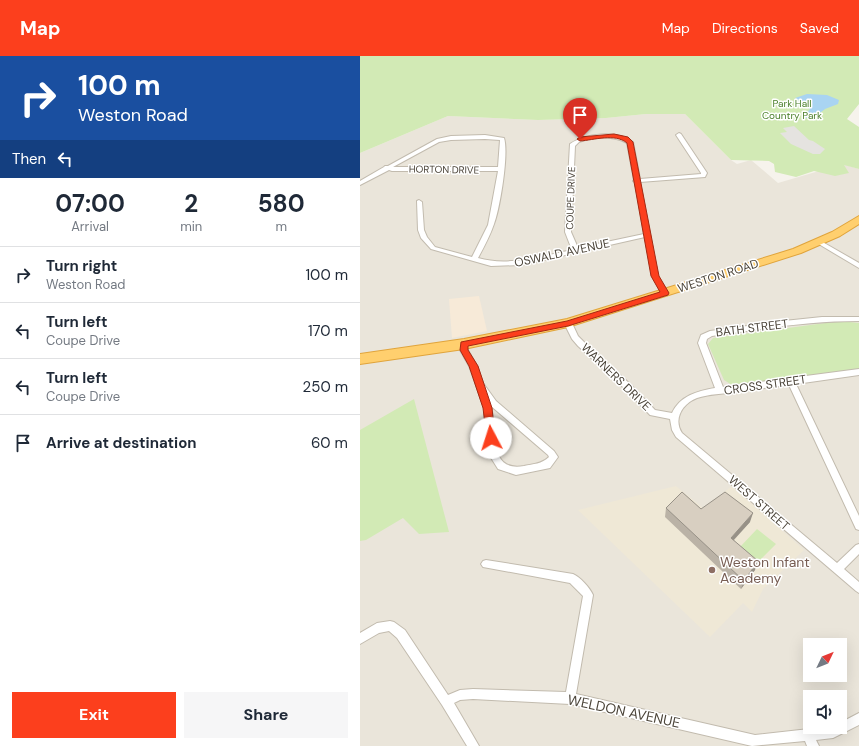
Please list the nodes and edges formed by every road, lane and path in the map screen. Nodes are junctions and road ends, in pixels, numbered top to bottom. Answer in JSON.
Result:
{"nodes":[{"id":1,"x":679,"y":135,"type":"dead end"},
{"id":2,"x":386,"y":167,"type":"junction"},
{"id":3,"x":501,"y":170,"type":"junction"},
{"id":4,"x":636,"y":180,"type":"junction"},
{"id":5,"x":360,"y":183,"type":"edge"},
{"id":6,"x":419,"y":202,"type":"dead end"},
{"id":7,"x":859,"y":219,"type":"edge"},
{"id":8,"x":646,"y":235,"type":"junction"},
{"id":9,"x":819,"y":242,"type":"junction"},
{"id":10,"x":576,"y":251,"type":"junction"},
{"id":11,"x":474,"y":259,"type":"junction"},
{"id":12,"x":859,"y":266,"type":"edge"},
{"id":13,"x":665,"y":293,"type":"junction"},
{"id":14,"x":859,"y":319,"type":"edge"},
{"id":15,"x":568,"y":324,"type":"junction"},
{"id":16,"x":464,"y":344,"type":"junction"},
{"id":17,"x":360,"y":359,"type":"edge"},
{"id":18,"x":859,"y":372,"type":"edge"},
{"id":19,"x":791,"y":381,"type":"junction"},
{"id":20,"x":479,"y":384,"type":"junction"},
{"id":21,"x":720,"y":391,"type":"junction"},
{"id":22,"x":675,"y":414,"type":"junction"},
{"id":23,"x":859,"y":526,"type":"edge"},
{"id":24,"x":859,"y":548,"type":"edge"},
{"id":25,"x":486,"y":564,"type":"dead end"},
{"id":26,"x":837,"y":570,"type":"junction"},
{"id":27,"x":859,"y":588,"type":"edge"},
{"id":28,"x":360,"y":639,"type":"edge"},
{"id":29,"x":570,"y":698,"type":"junction"},
{"id":30,"x":446,"y":701,"type":"junction"},
{"id":31,"x":859,"y":719,"type":"edge"},
{"id":32,"x":811,"y":741,"type":"edge"},
{"id":33,"x":473,"y":746,"type":"edge"}],
"edges":[{"from":1,"to":4,"type":"street"},
{"from":2,"to":3,"type":"street","name":"HORTON DRIVE"},
{"from":2,"to":3,"type":"street","name":"HORTON DRIVE"},
{"from":2,"to":5,"type":"street","name":"HORTON DRIVE"},
{"from":3,"to":11,"type":"street"},
{"from":4,"to":8,"type":"street","name":"COUPE DRIVE"},
{"from":4,"to":10,"type":"street","name":"COUPE DRIVE"},
{"from":6,"to":11,"type":"street","name":"OSWALD AVENUE"},
{"from":7,"to":9,"type":"highway","name":"WESTON ROAD"},
{"from":8,"to":10,"type":"street","name":"OSWALD AVENUE"},
{"from":8,"to":13,"type":"street","name":"COUPE DRIVE"},
{"from":9,"to":12,"type":"street"},
{"from":9,"to":13,"type":"highway","name":"WESTON ROAD"},
{"from":10,"to":11,"type":"street","name":"OSWALD AVENUE"},
{"from":13,"to":15,"type":"highway","name":"WESTON ROAD"},
{"from":14,"to":21,"type":"street","name":"BATH STREET"},
{"from":15,"to":16,"type":"highway","name":"WESTON ROAD"},
{"from":15,"to":22,"type":"street","name":"WARNERS DRIVE"},
{"from":16,"to":17,"type":"highway","name":"WESTON ROAD"},
{"from":16,"to":20,"type":"street"},
{"from":18,"to":19,"type":"street","name":"CROSS STREET"},
{"from":19,"to":21,"type":"street","name":"CROSS STREET"},
{"from":19,"to":23,"type":"street"},
{"from":20,"to":20,"type":"street"},
{"from":21,"to":22,"type":"street","name":"CROSS STREET"},
{"from":22,"to":26,"type":"street","name":"WEST STREET"},
{"from":24,"to":26,"type":"street"},
{"from":25,"to":29,"type":"street"},
{"from":26,"to":27,"type":"street","name":"WEST STREET"},
{"from":28,"to":30,"type":"street"},
{"from":29,"to":30,"type":"street","name":"WELDON AVENUE"},
{"from":29,"to":32,"type":"street","name":"WELDON AVENUE"},
{"from":30,"to":33,"type":"street"},
{"from":31,"to":32,"type":"street","name":"WELDON AVENUE"}]}
